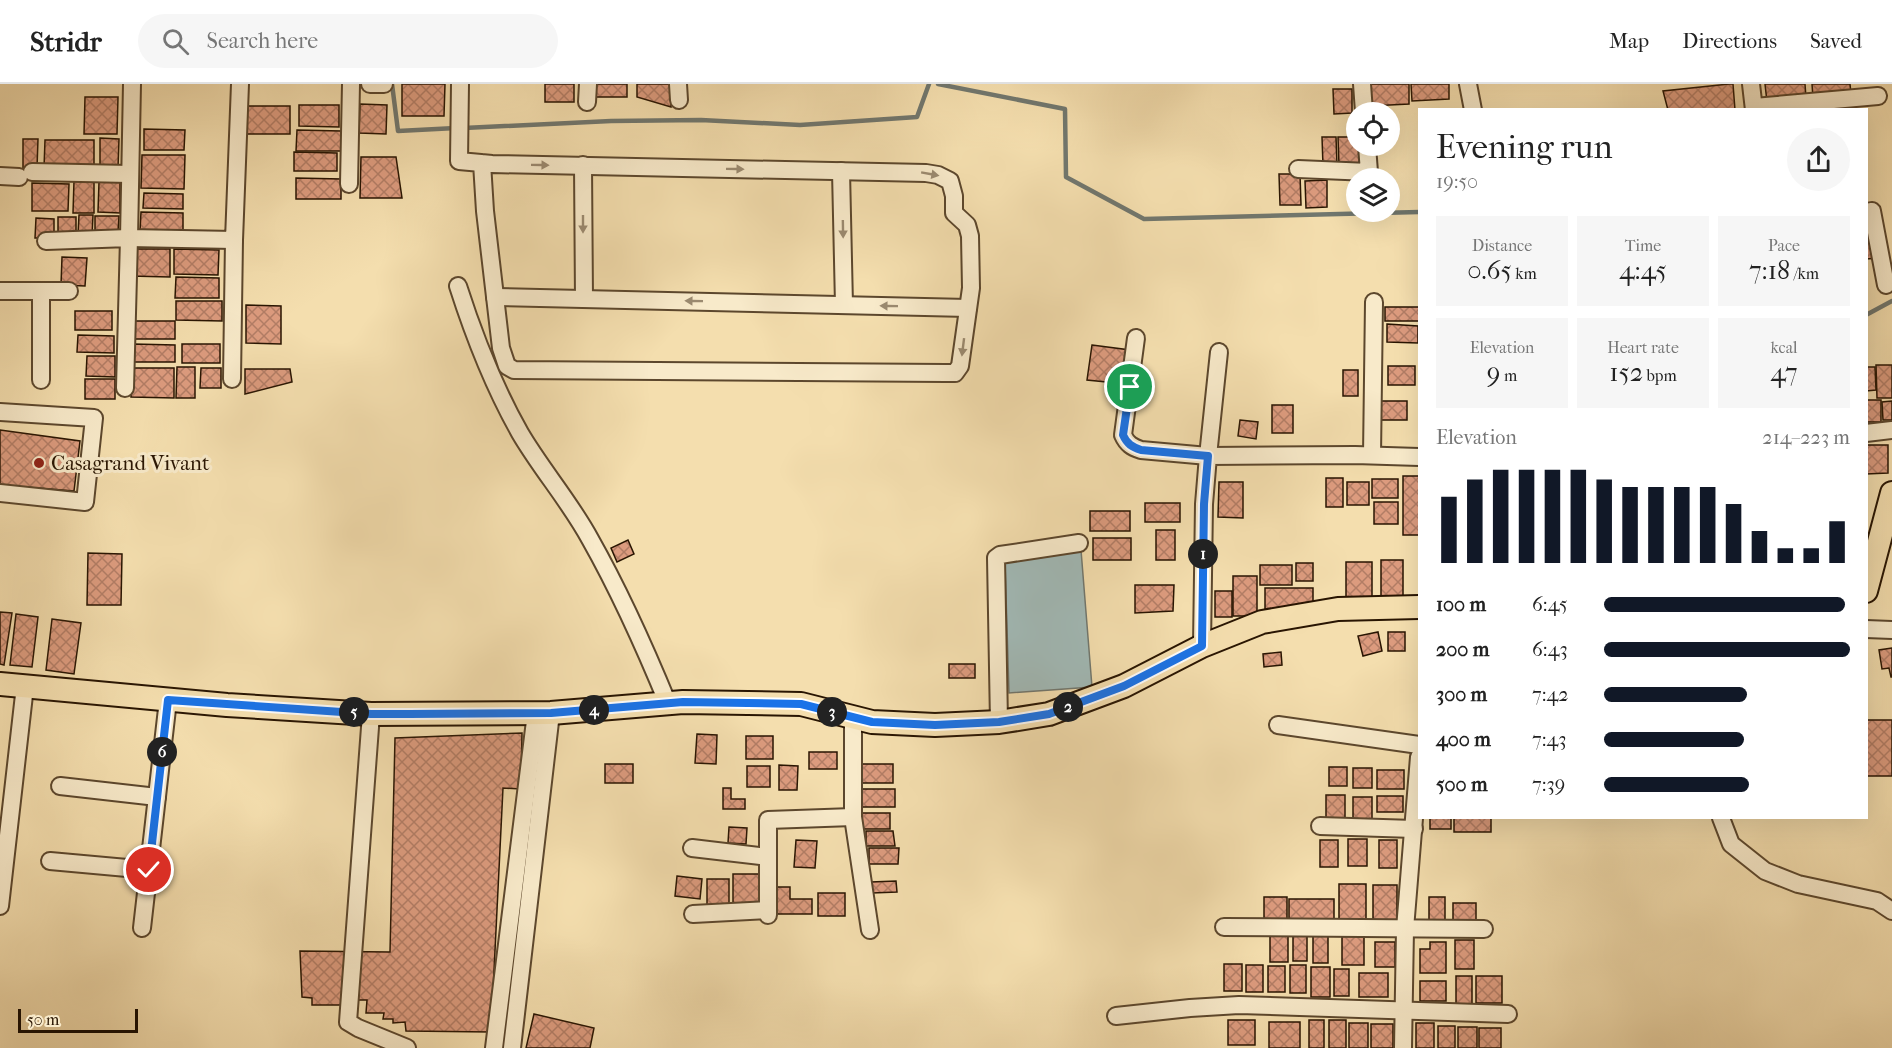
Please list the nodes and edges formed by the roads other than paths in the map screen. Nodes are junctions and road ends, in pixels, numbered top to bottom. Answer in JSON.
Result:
{"nodes":[{"id":1,"x":132,"y":84,"type":"edge"},
{"id":2,"x":240,"y":84,"type":"edge"},
{"id":3,"x":351,"y":84,"type":"edge"},
{"id":4,"x":370,"y":84,"type":"edge"},
{"id":5,"x":384,"y":84,"type":"edge"},
{"id":6,"x":460,"y":84,"type":"edge"},
{"id":7,"x":588,"y":84,"type":"edge"},
{"id":8,"x":1362,"y":84,"type":"edge"},
{"id":9,"x":1468,"y":84,"type":"edge"},
{"id":10,"x":1751,"y":84,"type":"edge"},
{"id":11,"x":1854,"y":91,"type":"edge"},
{"id":12,"x":1878,"y":96,"type":"dead end"},
{"id":13,"x":587,"y":102,"type":"dead end"},
{"id":14,"x":1363,"y":102,"type":"edge"},
{"id":15,"x":1473,"y":108,"type":"edge"},
{"id":16,"x":1754,"y":108,"type":"edge"},
{"id":17,"x":1760,"y":108,"type":"edge"},
{"id":18,"x":1368,"y":156,"type":"edge"},
{"id":19,"x":482,"y":163,"type":"junction"},
{"id":20,"x":583,"y":165,"type":"junction"},
{"id":21,"x":1298,"y":169,"type":"dead end"},
{"id":22,"x":841,"y":171,"type":"junction"},
{"id":23,"x":130,"y":174,"type":"junction"},
{"id":24,"x":0,"y":176,"type":"edge"},
{"id":25,"x":349,"y":184,"type":"dead end"},
{"id":26,"x":1868,"y":212,"type":"edge"},
{"id":27,"x":129,"y":238,"type":"junction"},
{"id":28,"x":234,"y":240,"type":"junction"},
{"id":29,"x":46,"y":241,"type":"dead end"},
{"id":30,"x":1886,"y":285,"type":"dead end"},
{"id":31,"x":458,"y":286,"type":"dead end"},
{"id":32,"x":0,"y":291,"type":"edge"},
{"id":33,"x":41,"y":291,"type":"junction"},
{"id":34,"x":69,"y":291,"type":"dead end"},
{"id":35,"x":495,"y":297,"type":"junction"},
{"id":36,"x":584,"y":299,"type":"junction"},
{"id":37,"x":1374,"y":302,"type":"dead end"},
{"id":38,"x":844,"y":305,"type":"junction"},
{"id":39,"x":968,"y":308,"type":"junction"},
{"id":40,"x":1136,"y":338,"type":"dead end"},
{"id":41,"x":1219,"y":352,"type":"dead end"},
{"id":42,"x":232,"y":380,"type":"dead end"},
{"id":43,"x":41,"y":381,"type":"dead end"},
{"id":44,"x":125,"y":388,"type":"dead end"},
{"id":45,"x":0,"y":412,"type":"edge"},
{"id":46,"x":1892,"y":430,"type":"edge"},
{"id":47,"x":1868,"y":434,"type":"edge"},
{"id":48,"x":1372,"y":455,"type":"junction"},
{"id":49,"x":1208,"y":456,"type":"junction"},
{"id":50,"x":1418,"y":457,"type":"edge"},
{"id":51,"x":1892,"y":493,"type":"edge"},
{"id":52,"x":0,"y":494,"type":"edge"},
{"id":53,"x":1080,"y":543,"type":"dead end"},
{"id":54,"x":1868,"y":583,"type":"edge"},
{"id":55,"x":1418,"y":607,"type":"edge"},
{"id":56,"x":1868,"y":629,"type":"edge"},
{"id":57,"x":1892,"y":630,"type":"edge"},
{"id":58,"x":1202,"y":646,"type":"junction"},
{"id":59,"x":0,"y":684,"type":"edge"},
{"id":60,"x":25,"y":686,"type":"junction"},
{"id":61,"x":168,"y":700,"type":"junction"},
{"id":62,"x":668,"y":704,"type":"junction"},
{"id":63,"x":543,"y":713,"type":"junction"},
{"id":64,"x":371,"y":714,"type":"junction"},
{"id":65,"x":853,"y":717,"type":"junction"},
{"id":66,"x":999,"y":722,"type":"junction"},
{"id":67,"x":1278,"y":725,"type":"dead end"},
{"id":68,"x":1418,"y":745,"type":"edge"},
{"id":69,"x":1418,"y":771,"type":"edge"},
{"id":70,"x":60,"y":786,"type":"dead end"},
{"id":71,"x":157,"y":797,"type":"junction"},
{"id":72,"x":853,"y":817,"type":"junction"},
{"id":73,"x":1721,"y":819,"type":"edge"},
{"id":74,"x":1320,"y":826,"type":"dead end"},
{"id":75,"x":1414,"y":829,"type":"junction"},
{"id":76,"x":692,"y":848,"type":"dead end"},
{"id":77,"x":768,"y":857,"type":"junction"},
{"id":78,"x":51,"y":861,"type":"dead end"},
{"id":79,"x":149,"y":870,"type":"junction"},
{"id":80,"x":0,"y":906,"type":"edge"},
{"id":81,"x":1892,"y":911,"type":"edge"},
{"id":82,"x":693,"y":914,"type":"dead end"},
{"id":83,"x":1224,"y":927,"type":"dead end"},
{"id":84,"x":142,"y":928,"type":"dead end"},
{"id":85,"x":1405,"y":929,"type":"junction"},
{"id":86,"x":1484,"y":929,"type":"dead end"},
{"id":87,"x":870,"y":930,"type":"dead end"},
{"id":88,"x":1404,"y":1010,"type":"junction"},
{"id":89,"x":1508,"y":1014,"type":"dead end"},
{"id":90,"x":1116,"y":1016,"type":"dead end"},
{"id":91,"x":407,"y":1048,"type":"edge"},
{"id":92,"x":494,"y":1048,"type":"edge"},
{"id":93,"x":512,"y":1048,"type":"edge"},
{"id":94,"x":1403,"y":1048,"type":"edge"}],
"edges":[{"from":1,"to":23,"type":"street"},
{"from":2,"to":28,"type":"street"},
{"from":3,"to":25,"type":"street"},
{"from":4,"to":5,"type":"street"},
{"from":6,"to":19,"type":"street"},
{"from":7,"to":13,"type":"street"},
{"from":8,"to":14,"type":"street"},
{"from":9,"to":15,"type":"street"},
{"from":10,"to":16,"type":"street"},
{"from":11,"to":12,"type":"street"},
{"from":11,"to":17,"type":"street"},
{"from":18,"to":21,"type":"street"},
{"from":19,"to":20,"type":"street","one_way":true},
{"from":19,"to":35,"type":"street"},
{"from":20,"to":22,"type":"street","one_way":true},
{"from":20,"to":36,"type":"street","one_way":true},
{"from":22,"to":38,"type":"street","one_way":true},
{"from":22,"to":39,"type":"street","one_way":true},
{"from":23,"to":24,"type":"street"},
{"from":23,"to":27,"type":"street"},
{"from":26,"to":30,"type":"street"},
{"from":27,"to":28,"type":"street"},
{"from":27,"to":29,"type":"street"},
{"from":27,"to":44,"type":"street"},
{"from":28,"to":42,"type":"street"},
{"from":31,"to":62,"type":"street"},
{"from":32,"to":33,"type":"street"},
{"from":33,"to":34,"type":"street"},
{"from":33,"to":43,"type":"street"},
{"from":35,"to":36,"type":"street"},
{"from":39,"to":35,"type":"street","one_way":true},
{"from":38,"to":36,"type":"street","one_way":true},
{"from":37,"to":48,"type":"street"},
{"from":39,"to":38,"type":"street","one_way":true},
{"from":40,"to":49,"type":"street"},
{"from":41,"to":49,"type":"street"},
{"from":45,"to":52,"type":"street"},
{"from":46,"to":47,"type":"street"},
{"from":48,"to":49,"type":"street"},
{"from":48,"to":50,"type":"street"},
{"from":49,"to":58,"type":"street"},
{"from":51,"to":54,"type":"main road"},
{"from":53,"to":66,"type":"street"},
{"from":55,"to":58,"type":"main road"},
{"from":56,"to":57,"type":"street"},
{"from":58,"to":66,"type":"main road"},
{"from":59,"to":60,"type":"main road"},
{"from":60,"to":61,"type":"main road"},
{"from":60,"to":80,"type":"street"},
{"from":61,"to":64,"type":"main road"},
{"from":61,"to":71,"type":"street"},
{"from":62,"to":63,"type":"main road"},
{"from":62,"to":65,"type":"main road"},
{"from":63,"to":64,"type":"main road"},
{"from":63,"to":92,"type":"street"},
{"from":63,"to":93,"type":"street"},
{"from":64,"to":91,"type":"street"},
{"from":65,"to":66,"type":"main road"},
{"from":65,"to":72,"type":"street"},
{"from":67,"to":68,"type":"street"},
{"from":69,"to":75,"type":"street"},
{"from":70,"to":71,"type":"street"},
{"from":71,"to":79,"type":"street"},
{"from":72,"to":77,"type":"street"},
{"from":72,"to":87,"type":"street"},
{"from":73,"to":81,"type":"street"},
{"from":74,"to":75,"type":"street"},
{"from":75,"to":85,"type":"street"},
{"from":76,"to":77,"type":"street"},
{"from":77,"to":82,"type":"street"},
{"from":78,"to":79,"type":"street"},
{"from":79,"to":84,"type":"street"},
{"from":83,"to":85,"type":"street"},
{"from":85,"to":86,"type":"street"},
{"from":85,"to":88,"type":"street"},
{"from":88,"to":89,"type":"street"},
{"from":88,"to":90,"type":"street"},
{"from":88,"to":94,"type":"street"}]}
